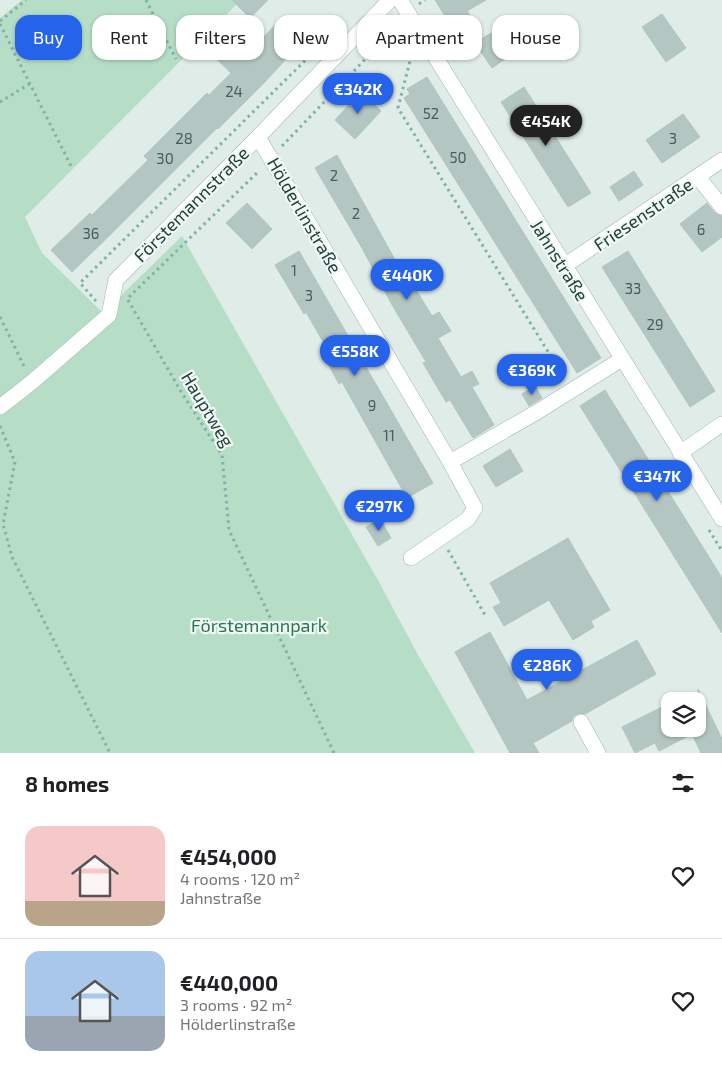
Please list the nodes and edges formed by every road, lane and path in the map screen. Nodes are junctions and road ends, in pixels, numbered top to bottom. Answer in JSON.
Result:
{"nodes":[{"id":1,"x":26,"y":0,"type":"edge"},
{"id":2,"x":146,"y":0,"type":"edge"},
{"id":3,"x":390,"y":0,"type":"edge"},
{"id":4,"x":400,"y":0,"type":"edge"},
{"id":5,"x":425,"y":0,"type":"edge"},
{"id":6,"x":421,"y":2,"type":"dead end"},
{"id":7,"x":0,"y":23,"type":"edge"},
{"id":8,"x":176,"y":59,"type":"dead end"},
{"id":9,"x":306,"y":60,"type":"edge"},
{"id":10,"x":410,"y":60,"type":"edge"},
{"id":11,"x":31,"y":83,"type":"junction"},
{"id":12,"x":0,"y":102,"type":"edge"},
{"id":13,"x":258,"y":137,"type":"junction"},
{"id":14,"x":722,"y":160,"type":"edge"},
{"id":15,"x":72,"y":168,"type":"dead end"},
{"id":16,"x":698,"y":177,"type":"junction"},
{"id":17,"x":722,"y":208,"type":"edge"},
{"id":18,"x":564,"y":266,"type":"junction"},
{"id":19,"x":116,"y":280,"type":"junction"},
{"id":20,"x":109,"y":315,"type":"junction"},
{"id":21,"x":0,"y":317,"type":"edge"},
{"id":22,"x":622,"y":358,"type":"junction"},
{"id":23,"x":555,"y":363,"type":"dead end"},
{"id":24,"x":32,"y":382,"type":"junction"},
{"id":25,"x":0,"y":407,"type":"edge"},
{"id":26,"x":722,"y":424,"type":"edge"},
{"id":27,"x":0,"y":426,"type":"edge"},
{"id":28,"x":680,"y":453,"type":"junction"},
{"id":29,"x":450,"y":462,"type":"junction"},
{"id":30,"x":722,"y":519,"type":"edge"},
{"id":31,"x":442,"y":538,"type":"junction"},
{"id":32,"x":411,"y":558,"type":"dead end"},
{"id":33,"x":485,"y":615,"type":"dead end"},
{"id":34,"x":581,"y":722,"type":"dead end"},
{"id":35,"x":110,"y":753,"type":"edge"},
{"id":36,"x":334,"y":753,"type":"edge"},
{"id":37,"x":598,"y":753,"type":"edge"}],
"edges":[{"from":1,"to":7,"type":"path"},
{"from":2,"to":8,"type":"path"},
{"from":3,"to":13,"type":"street","name":"Förstemannstraße"},
{"from":4,"to":18,"type":"street","name":"Jahnstraße"},
{"from":5,"to":6,"type":"path"},
{"from":7,"to":11,"type":"path"},
{"from":9,"to":20,"type":"path"},
{"from":10,"to":23,"type":"path"},
{"from":11,"to":12,"type":"path"},
{"from":11,"to":15,"type":"path"},
{"from":13,"to":19,"type":"street","name":"Förstemannstraße"},
{"from":13,"to":29,"type":"street","name":"Hölderlinstraße"},
{"from":14,"to":16,"type":"street","name":"Friesenstraße"},
{"from":16,"to":17,"type":"street"},
{"from":16,"to":18,"type":"street","name":"Friesenstraße"},
{"from":18,"to":22,"type":"street","name":"Jahnstraße"},
{"from":19,"to":20,"type":"street"},
{"from":19,"to":36,"type":"path","name":"Hauptweg"},
{"from":20,"to":24,"type":"street"},
{"from":21,"to":24,"type":"path"},
{"from":22,"to":28,"type":"street","name":"Jahnstraße"},
{"from":22,"to":29,"type":"street"},
{"from":24,"to":25,"type":"street"},
{"from":26,"to":28,"type":"street"},
{"from":27,"to":35,"type":"path"},
{"from":28,"to":30,"type":"street","name":"Jahnstraße"},
{"from":29,"to":31,"type":"street","name":"Hölderlinstraße"},
{"from":31,"to":32,"type":"street","name":"Hölderlinstraße"},
{"from":31,"to":33,"type":"path"},
{"from":34,"to":37,"type":"street"}]}
